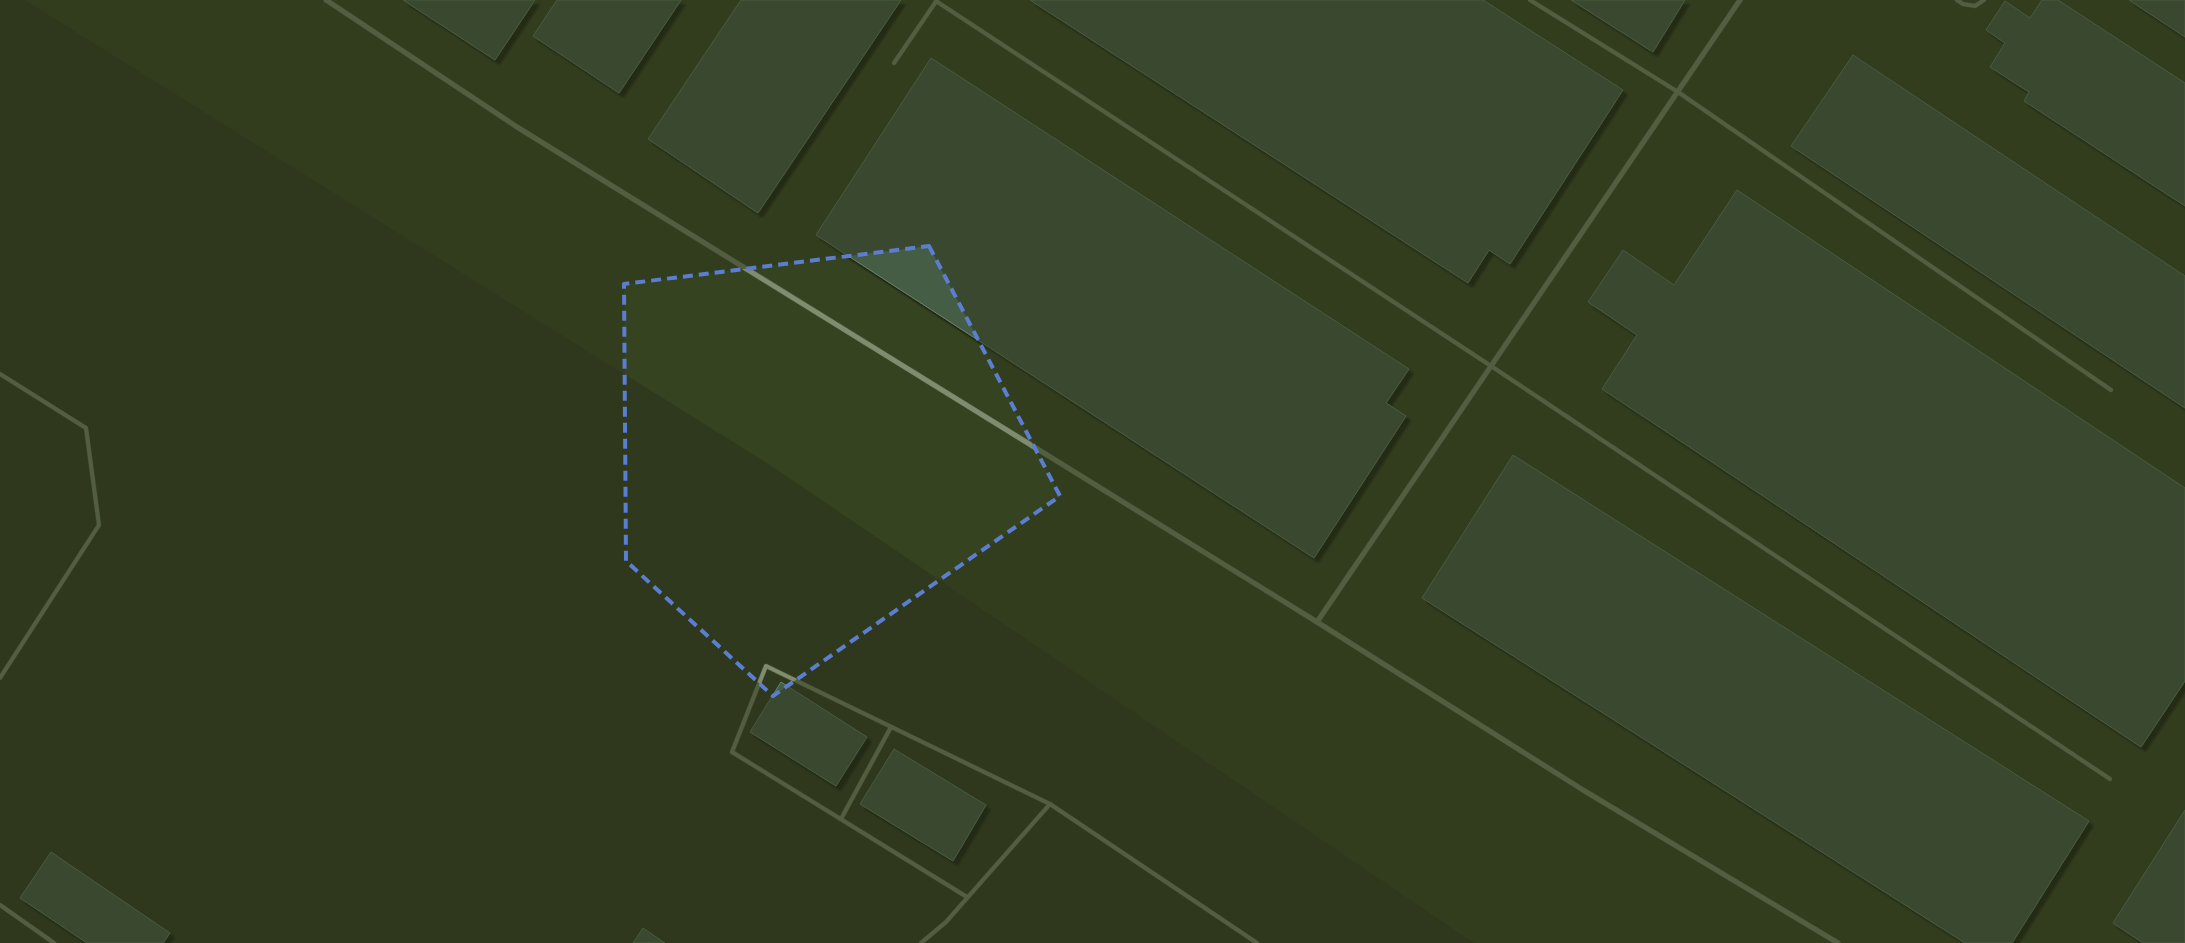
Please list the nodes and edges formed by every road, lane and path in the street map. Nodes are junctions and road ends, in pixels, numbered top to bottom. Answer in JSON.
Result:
{"nodes":[{"id":1,"x":326,"y":0,"type":"edge"},
{"id":2,"x":936,"y":0,"type":"edge"},
{"id":3,"x":1530,"y":0,"type":"edge"},
{"id":4,"x":1740,"y":0,"type":"edge"},
{"id":5,"x":1957,"y":0,"type":"edge"},
{"id":6,"x":1984,"y":0,"type":"edge"},
{"id":7,"x":894,"y":63,"type":"dead end"},
{"id":8,"x":1678,"y":92,"type":"junction"},
{"id":9,"x":1491,"y":366,"type":"junction"},
{"id":10,"x":0,"y":374,"type":"edge"},
{"id":11,"x":2111,"y":390,"type":"dead end"},
{"id":12,"x":1317,"y":622,"type":"junction"},
{"id":13,"x":0,"y":678,"type":"edge"},
{"id":14,"x":891,"y":727,"type":"junction"},
{"id":15,"x":2110,"y":779,"type":"dead end"},
{"id":16,"x":1050,"y":804,"type":"junction"},
{"id":17,"x":841,"y":819,"type":"junction"},
{"id":18,"x":968,"y":897,"type":"junction"},
{"id":19,"x":0,"y":905,"type":"edge"},
{"id":20,"x":54,"y":943,"type":"edge"},
{"id":21,"x":921,"y":943,"type":"edge"},
{"id":22,"x":1257,"y":943,"type":"edge"},
{"id":23,"x":1838,"y":943,"type":"edge"}],
"edges":[{"from":1,"to":12,"type":"street"},
{"from":2,"to":7,"type":"lane"},
{"from":2,"to":9,"type":"lane"},
{"from":3,"to":8,"type":"lane"},
{"from":4,"to":8,"type":"street"},
{"from":5,"to":6,"type":"lane"},
{"from":8,"to":9,"type":"street"},
{"from":8,"to":11,"type":"lane"},
{"from":9,"to":12,"type":"street"},
{"from":9,"to":15,"type":"lane"},
{"from":10,"to":13,"type":"lane"},
{"from":12,"to":23,"type":"street"},
{"from":14,"to":16,"type":"lane"},
{"from":14,"to":17,"type":"lane"},
{"from":14,"to":17,"type":"lane"},
{"from":16,"to":18,"type":"lane"},
{"from":16,"to":22,"type":"lane"},
{"from":17,"to":18,"type":"lane"},
{"from":18,"to":21,"type":"lane"},
{"from":19,"to":20,"type":"lane"}]}
